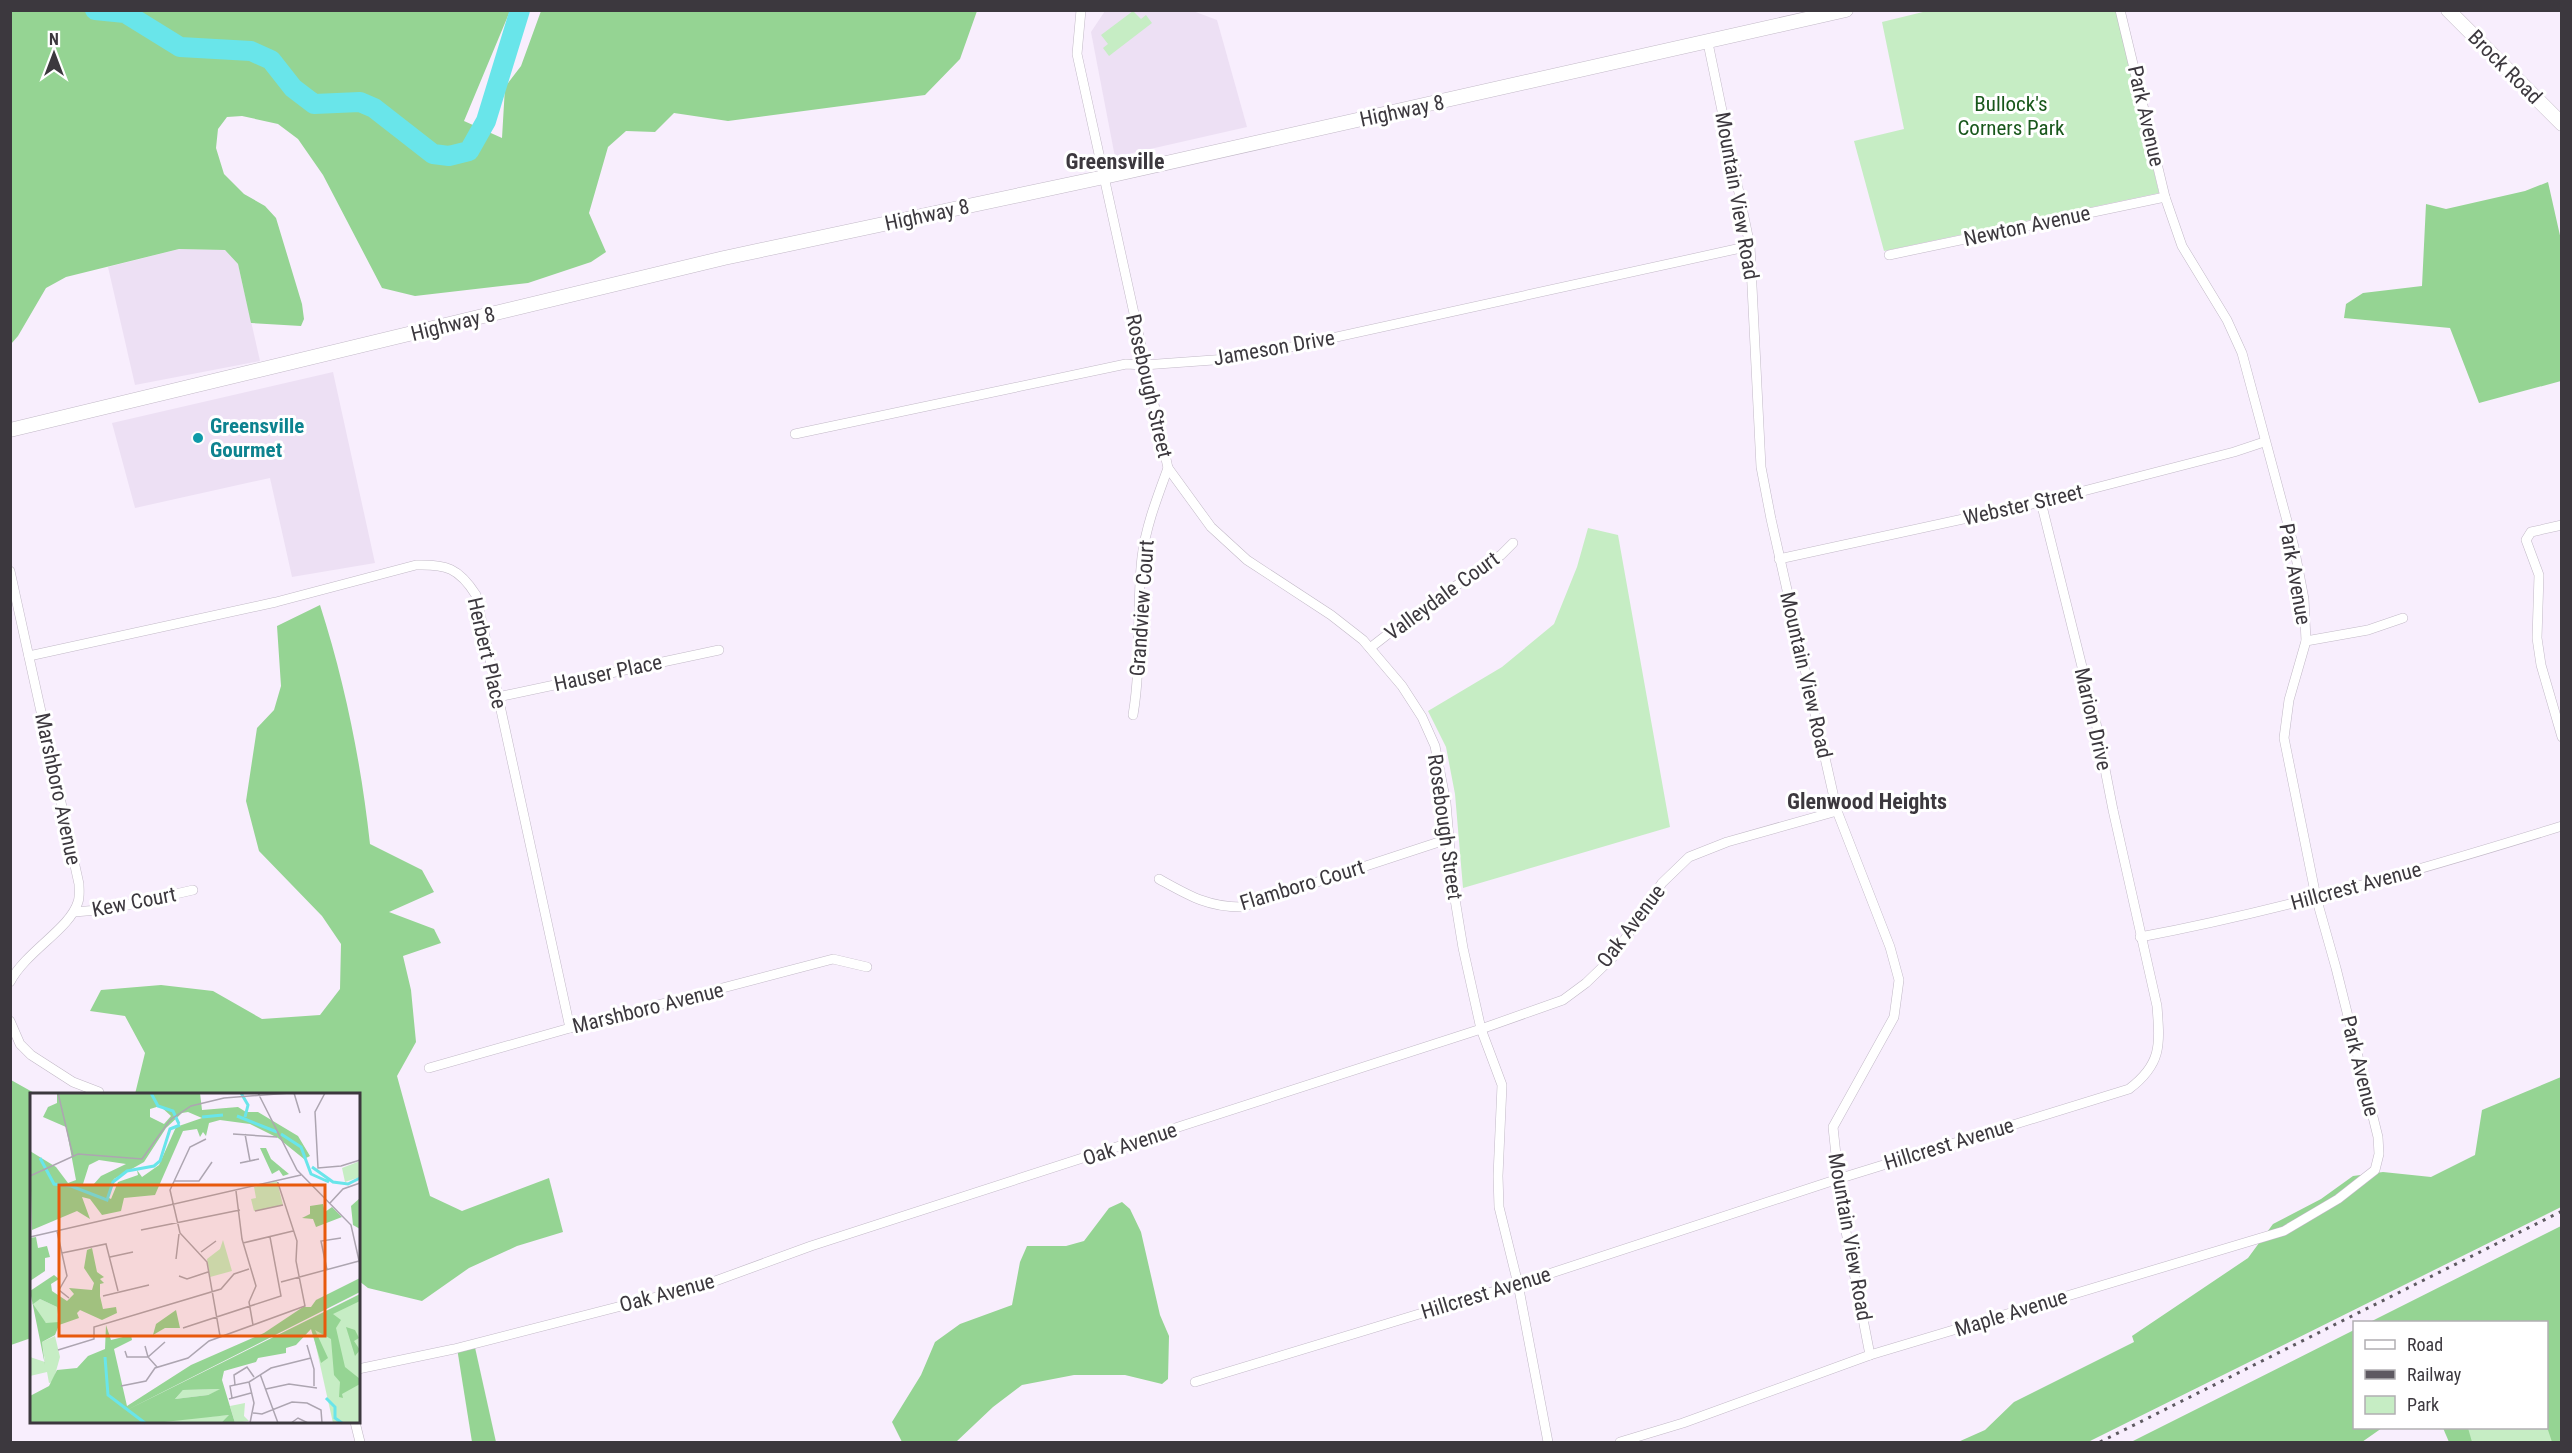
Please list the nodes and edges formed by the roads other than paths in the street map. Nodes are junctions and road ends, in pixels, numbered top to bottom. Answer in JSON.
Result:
{"nodes":[{"id":1,"x":1081,"y":10,"type":"edge"},
{"id":2,"x":1846,"y":10,"type":"edge"},
{"id":3,"x":2121,"y":10,"type":"edge"},
{"id":4,"x":2448,"y":10,"type":"edge"},
{"id":5,"x":1708,"y":43,"type":"junction"},
{"id":6,"x":2562,"y":124,"type":"edge"},
{"id":7,"x":1104,"y":177,"type":"junction"},
{"id":8,"x":2164,"y":197,"type":"junction"},
{"id":9,"x":1750,"y":246,"type":"junction"},
{"id":10,"x":1889,"y":255,"type":"dead end"},
{"id":11,"x":1144,"y":365,"type":"junction"},
{"id":12,"x":10,"y":430,"type":"edge"},
{"id":13,"x":795,"y":434,"type":"dead end"},
{"id":14,"x":2264,"y":442,"type":"junction"},
{"id":15,"x":1168,"y":468,"type":"junction"},
{"id":16,"x":2041,"y":502,"type":"junction"},
{"id":17,"x":2562,"y":525,"type":"edge"},
{"id":18,"x":1513,"y":543,"type":"dead end"},
{"id":19,"x":1779,"y":559,"type":"junction"},
{"id":20,"x":10,"y":571,"type":"edge"},
{"id":21,"x":2403,"y":618,"type":"dead end"},
{"id":22,"x":2306,"y":641,"type":"junction"},
{"id":23,"x":1370,"y":648,"type":"junction"},
{"id":24,"x":718,"y":650,"type":"dead end"},
{"id":25,"x":29,"y":656,"type":"junction"},
{"id":26,"x":498,"y":697,"type":"junction"},
{"id":27,"x":1133,"y":715,"type":"dead end"},
{"id":28,"x":2562,"y":737,"type":"edge"},
{"id":29,"x":1837,"y":811,"type":"junction"},
{"id":30,"x":2562,"y":826,"type":"edge"},
{"id":31,"x":1448,"y":839,"type":"junction"},
{"id":32,"x":1159,"y":879,"type":"dead end"},
{"id":33,"x":193,"y":890,"type":"dead end"},
{"id":34,"x":2316,"y":897,"type":"junction"},
{"id":35,"x":74,"y":912,"type":"junction"},
{"id":36,"x":2140,"y":937,"type":"junction"},
{"id":37,"x":867,"y":968,"type":"dead end"},
{"id":38,"x":10,"y":982,"type":"edge"},
{"id":39,"x":10,"y":1022,"type":"edge"},
{"id":40,"x":570,"y":1028,"type":"junction"},
{"id":41,"x":1481,"y":1029,"type":"junction"},
{"id":42,"x":429,"y":1068,"type":"dead end"},
{"id":43,"x":99,"y":1092,"type":"dead end"},
{"id":44,"x":2379,"y":1154,"type":"joint"},
{"id":45,"x":1838,"y":1179,"type":"junction"},
{"id":46,"x":1518,"y":1284,"type":"junction"},
{"id":47,"x":1870,"y":1355,"type":"junction"},
{"id":48,"x":360,"y":1369,"type":"edge"},
{"id":49,"x":1195,"y":1382,"type":"dead end"},
{"id":50,"x":355,"y":1423,"type":"edge"},
{"id":51,"x":360,"y":1443,"type":"edge"},
{"id":52,"x":1548,"y":1443,"type":"edge"},
{"id":53,"x":1620,"y":1443,"type":"edge"}],
"edges":[{"from":1,"to":7,"type":"street","name":"Rosebough Street"},
{"from":2,"to":5,"type":"main road","name":"Highway 8"},
{"from":3,"to":8,"type":"street","name":"Park Avenue"},
{"from":4,"to":6,"type":"main road","name":"Brock Road"},
{"from":5,"to":7,"type":"main road","name":"Highway 8"},
{"from":5,"to":9,"type":"street","name":"Mountain View Road"},
{"from":7,"to":11,"type":"street","name":"Rosebough Street"},
{"from":7,"to":12,"type":"main road","name":"Highway 8"},
{"from":8,"to":10,"type":"street","name":"Newton Avenue"},
{"from":8,"to":14,"type":"street","name":"Park Avenue"},
{"from":9,"to":11,"type":"street","name":"Jameson Drive"},
{"from":9,"to":19,"type":"street","name":"Mountain View Road"},
{"from":11,"to":13,"type":"street","name":"Jameson Drive"},
{"from":11,"to":15,"type":"street","name":"Rosebough Street"},
{"from":14,"to":16,"type":"street","name":"Webster Street"},
{"from":14,"to":22,"type":"street","name":"Park Avenue"},
{"from":15,"to":23,"type":"street","name":"Rosebough Street"},
{"from":15,"to":27,"type":"street","name":"Grandview Court"},
{"from":16,"to":19,"type":"street","name":"Webster Street"},
{"from":16,"to":36,"type":"street","name":"Marion Drive"},
{"from":17,"to":28,"type":"street"},
{"from":18,"to":23,"type":"street","name":"Valleydale Court"},
{"from":19,"to":29,"type":"street","name":"Mountain View Road"},
{"from":20,"to":25,"type":"street","name":"Marshboro Avenue"},
{"from":21,"to":22,"type":"street"},
{"from":22,"to":34,"type":"street","name":"Park Avenue"},
{"from":23,"to":31,"type":"street","name":"Rosebough Street"},
{"from":24,"to":26,"type":"street","name":"Hauser Place"},
{"from":25,"to":26,"type":"street","name":"Herbert Place"},
{"from":25,"to":35,"type":"street","name":"Marshboro Avenue"},
{"from":26,"to":40,"type":"street","name":"Herbert Place"},
{"from":29,"to":41,"type":"street","name":"Oak Avenue"},
{"from":29,"to":45,"type":"street","name":"Mountain View Road"},
{"from":30,"to":34,"type":"street","name":"Hillcrest Avenue"},
{"from":31,"to":32,"type":"street","name":"Flamboro Court"},
{"from":31,"to":41,"type":"street","name":"Rosebough Street"},
{"from":33,"to":35,"type":"street","name":"Kew Court"},
{"from":34,"to":36,"type":"street","name":"Hillcrest Avenue"},
{"from":34,"to":44,"type":"street","name":"Park Avenue"},
{"from":35,"to":38,"type":"street"},
{"from":36,"to":45,"type":"street","name":"Hillcrest Avenue"},
{"from":37,"to":40,"type":"street","name":"Marshboro Avenue"},
{"from":39,"to":43,"type":"street"},
{"from":40,"to":42,"type":"street","name":"Marshboro Avenue"},
{"from":41,"to":46,"type":"street","name":"Rosebough Street"},
{"from":41,"to":48,"type":"street","name":"Oak Avenue"},
{"from":44,"to":47,"type":"street","name":"Maple Avenue"},
{"from":45,"to":46,"type":"street","name":"Hillcrest Avenue"},
{"from":45,"to":47,"type":"street","name":"Mountain View Road"},
{"from":46,"to":49,"type":"street","name":"Hillcrest Avenue"},
{"from":46,"to":52,"type":"street","name":"Rosebough Street"},
{"from":47,"to":53,"type":"street","name":"Maple Avenue"},
{"from":50,"to":51,"type":"street"}]}
